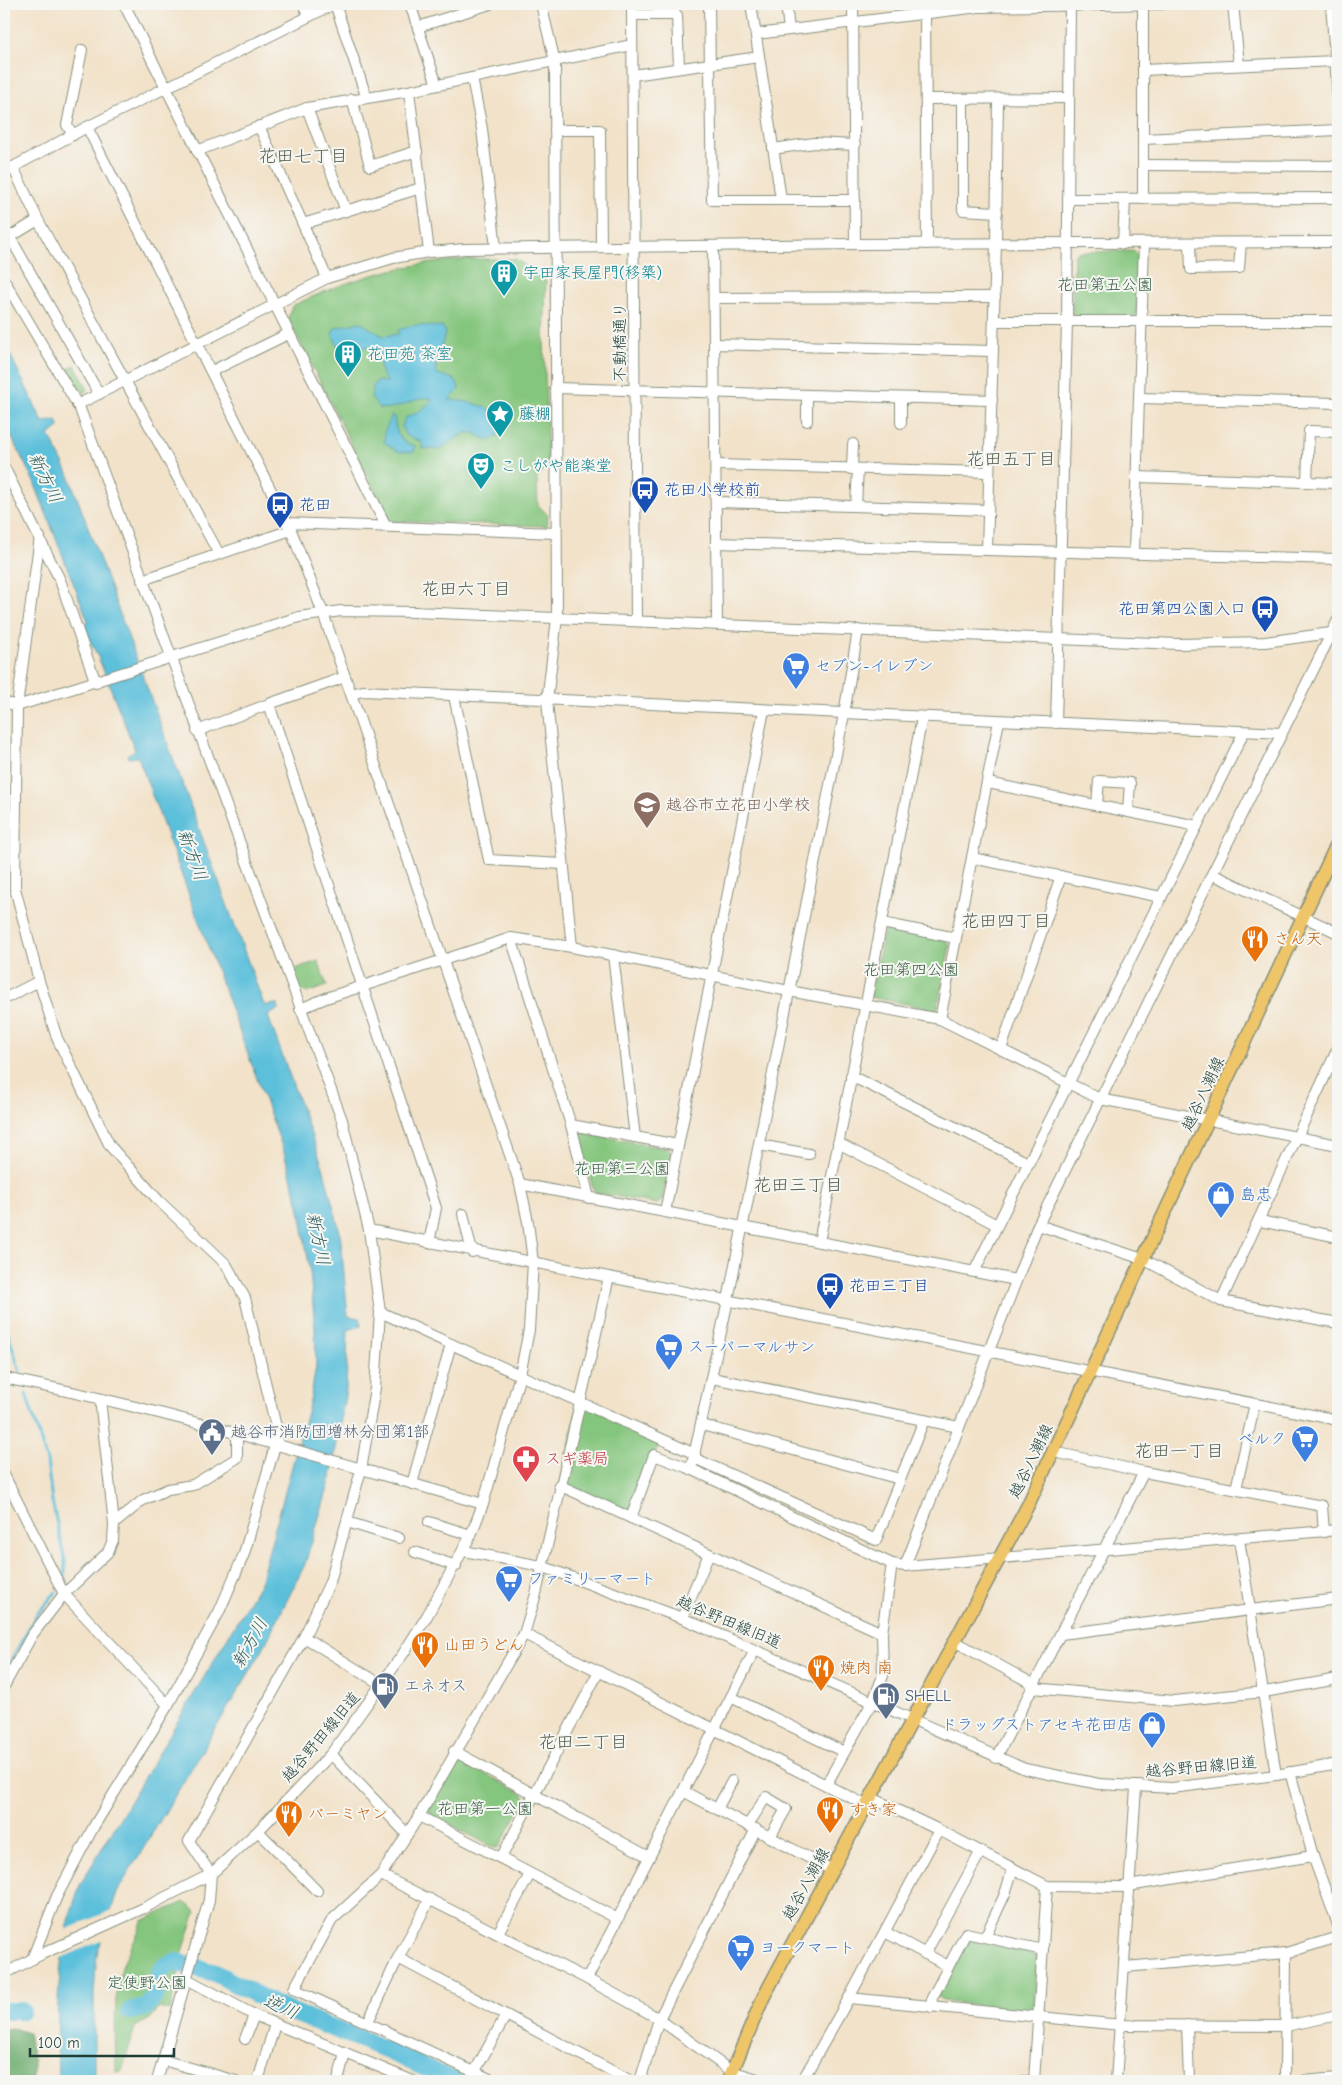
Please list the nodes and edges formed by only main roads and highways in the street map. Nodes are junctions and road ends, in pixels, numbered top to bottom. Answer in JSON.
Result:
{"nodes":[{"id":1,"x":1338,"y":842,"type":"edge"},
{"id":2,"x":729,"y":2076,"type":"edge"}],
"edges":[{"from":1,"to":2,"type":"main road","name":"越谷八潮線"}]}
